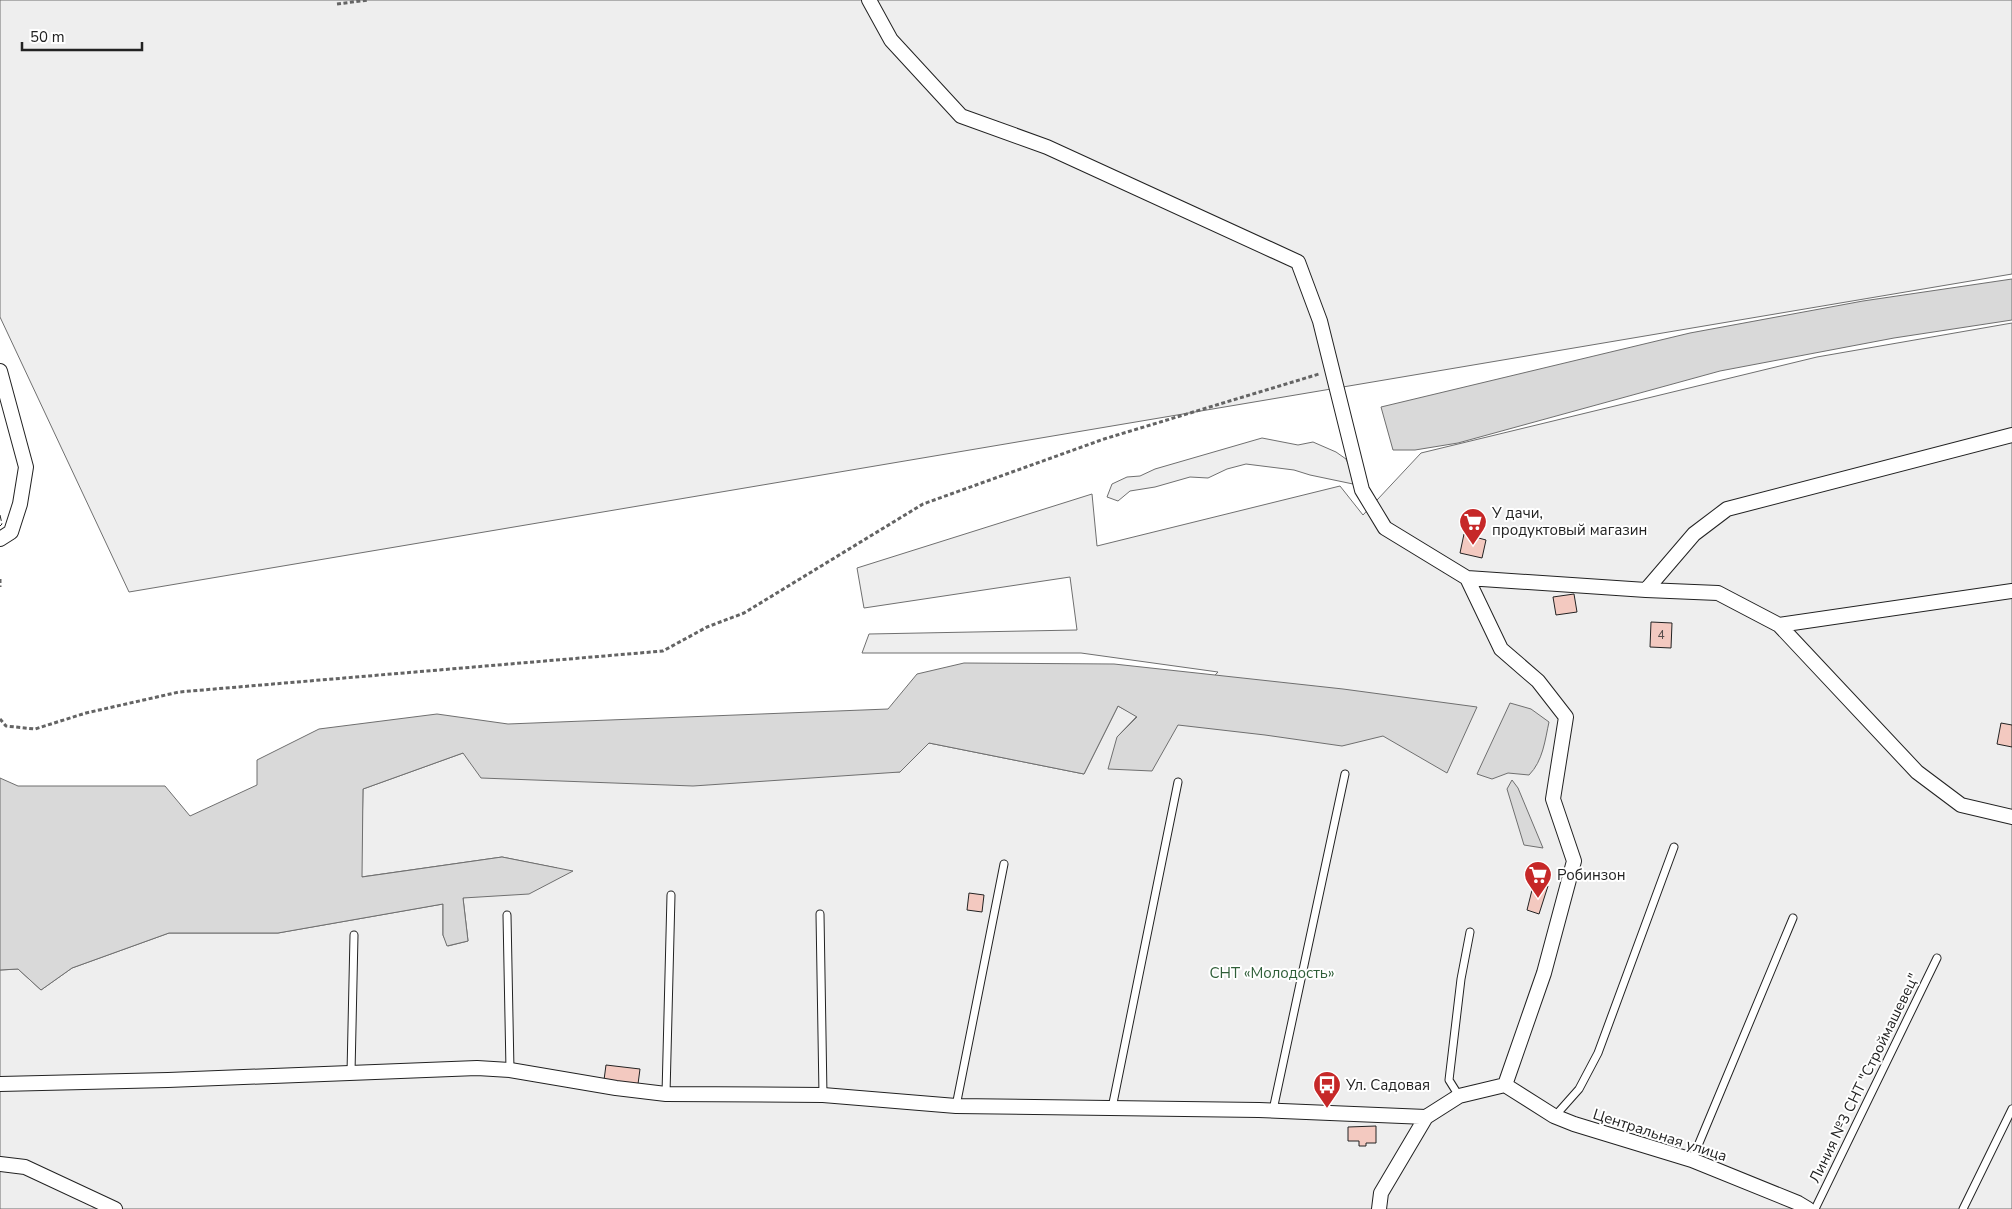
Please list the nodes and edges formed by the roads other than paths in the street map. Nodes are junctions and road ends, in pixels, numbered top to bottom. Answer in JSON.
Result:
{"nodes":[{"id":1,"x":869,"y":0,"type":"edge"},
{"id":2,"x":0,"y":371,"type":"edge"},
{"id":3,"x":2012,"y":435,"type":"edge"},
{"id":4,"x":5,"y":536,"type":"edge"},
{"id":5,"x":1467,"y":578,"type":"junction"},
{"id":6,"x":1646,"y":590,"type":"junction"},
{"id":7,"x":2012,"y":591,"type":"edge"},
{"id":8,"x":1779,"y":625,"type":"junction"},
{"id":9,"x":1345,"y":774,"type":"dead end"},
{"id":10,"x":1178,"y":782,"type":"dead end"},
{"id":11,"x":2012,"y":817,"type":"edge"},
{"id":12,"x":1674,"y":847,"type":"dead end"},
{"id":13,"x":1004,"y":864,"type":"dead end"},
{"id":14,"x":671,"y":895,"type":"dead end"},
{"id":15,"x":820,"y":914,"type":"dead end"},
{"id":16,"x":507,"y":915,"type":"dead end"},
{"id":17,"x":1792,"y":918,"type":"dead end"},
{"id":18,"x":1470,"y":932,"type":"dead end"},
{"id":19,"x":354,"y":935,"type":"dead end"},
{"id":20,"x":1937,"y":958,"type":"dead end"},
{"id":21,"x":510,"y":1070,"type":"junction"},
{"id":22,"x":351,"y":1073,"type":"junction"},
{"id":23,"x":0,"y":1084,"type":"edge"},
{"id":24,"x":1505,"y":1086,"type":"junction"},
{"id":25,"x":666,"y":1094,"type":"junction"},
{"id":26,"x":823,"y":1095,"type":"junction"},
{"id":27,"x":1459,"y":1096,"type":"junction"},
{"id":28,"x":956,"y":1106,"type":"junction"},
{"id":29,"x":1112,"y":1108,"type":"junction"},
{"id":30,"x":2012,"y":1109,"type":"edge"},
{"id":31,"x":1273,"y":1110,"type":"junction"},
{"id":32,"x":1554,"y":1116,"type":"junction"},
{"id":33,"x":1426,"y":1117,"type":"junction"},
{"id":34,"x":1692,"y":1160,"type":"junction"},
{"id":35,"x":0,"y":1164,"type":"edge"},
{"id":36,"x":1801,"y":1207,"type":"edge"},
{"id":37,"x":115,"y":1209,"type":"edge"},
{"id":38,"x":1379,"y":1209,"type":"edge"},
{"id":39,"x":1815,"y":1209,"type":"edge"},
{"id":40,"x":1963,"y":1209,"type":"edge"}],
"edges":[{"from":1,"to":5,"type":"street"},
{"from":2,"to":4,"type":"street"},
{"from":3,"to":6,"type":"street"},
{"from":5,"to":6,"type":"street"},
{"from":5,"to":24,"type":"street"},
{"from":6,"to":8,"type":"street"},
{"from":7,"to":8,"type":"street"},
{"from":8,"to":11,"type":"street"},
{"from":9,"to":31,"type":"lane"},
{"from":10,"to":29,"type":"lane"},
{"from":12,"to":32,"type":"lane"},
{"from":13,"to":28,"type":"lane"},
{"from":14,"to":25,"type":"lane"},
{"from":15,"to":26,"type":"lane"},
{"from":16,"to":21,"type":"lane"},
{"from":17,"to":34,"type":"lane"},
{"from":18,"to":27,"type":"lane"},
{"from":19,"to":22,"type":"lane"},
{"from":20,"to":39,"type":"lane","name":"Линия №3 СНТ \"Строймашевец\""},
{"from":21,"to":22,"type":"street"},
{"from":21,"to":25,"type":"street"},
{"from":22,"to":23,"type":"street"},
{"from":24,"to":27,"type":"street"},
{"from":24,"to":32,"type":"street","name":"Центральная улица"},
{"from":25,"to":26,"type":"street"},
{"from":26,"to":28,"type":"street"},
{"from":27,"to":33,"type":"street"},
{"from":28,"to":29,"type":"street"},
{"from":29,"to":31,"type":"street"},
{"from":30,"to":40,"type":"lane"},
{"from":31,"to":33,"type":"street"},
{"from":32,"to":34,"type":"street","name":"Центральная улица"},
{"from":33,"to":38,"type":"street"},
{"from":34,"to":36,"type":"street","name":"Центральная улица"},
{"from":35,"to":37,"type":"street"}]}
